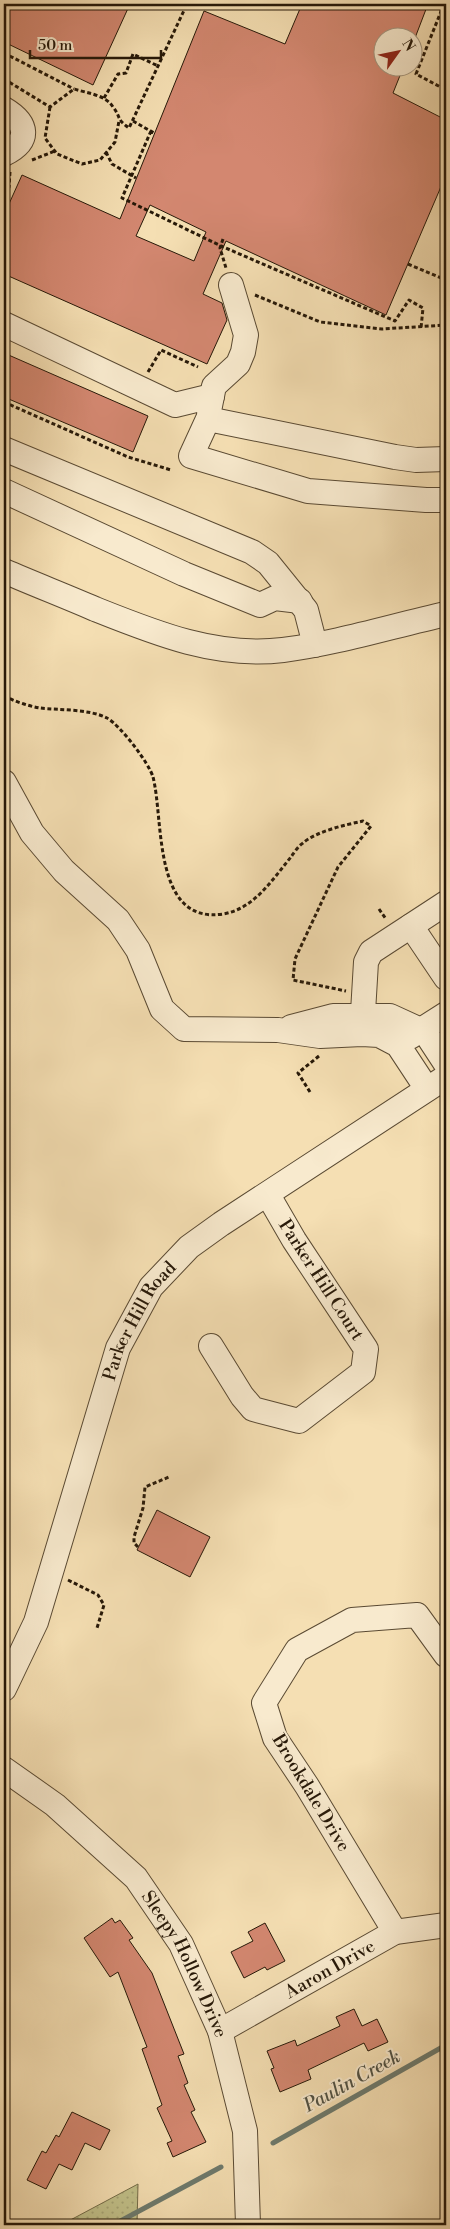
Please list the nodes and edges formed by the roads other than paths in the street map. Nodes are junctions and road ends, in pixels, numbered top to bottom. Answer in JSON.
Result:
{"nodes":[{"id":1,"x":4,"y":109,"type":"edge"},
{"id":2,"x":7,"y":161,"type":"edge"},
{"id":3,"x":231,"y":285,"type":"road end"},
{"id":4,"x":4,"y":324,"type":"edge"},
{"id":5,"x":210,"y":408,"type":"junction"},
{"id":6,"x":4,"y":449,"type":"edge"},
{"id":7,"x":446,"y":459,"type":"edge"},
{"id":8,"x":4,"y":491,"type":"edge"},
{"id":9,"x":446,"y":500,"type":"edge"},
{"id":10,"x":4,"y":571,"type":"edge"},
{"id":11,"x":300,"y":601,"type":"junction"},
{"id":12,"x":446,"y":614,"type":"edge"},
{"id":13,"x":315,"y":645,"type":"junction"},
{"id":14,"x":4,"y":782,"type":"edge"},
{"id":15,"x":446,"y":903,"type":"edge"},
{"id":16,"x":411,"y":926,"type":"junction"},
{"id":17,"x":446,"y":978,"type":"edge"},
{"id":18,"x":363,"y":1013,"type":"junction"},
{"id":19,"x":446,"y":1014,"type":"edge"},
{"id":20,"x":278,"y":1030,"type":"junction"},
{"id":21,"x":420,"y":1030,"type":"junction"},
{"id":22,"x":398,"y":1045,"type":"junction"},
{"id":23,"x":442,"y":1079,"type":"edge"},
{"id":24,"x":268,"y":1195,"type":"junction"},
{"id":25,"x":211,"y":1346,"type":"dead end"},
{"id":26,"x":446,"y":1655,"type":"edge"},
{"id":27,"x":4,"y":1689,"type":"edge"},
{"id":28,"x":4,"y":1769,"type":"edge"},
{"id":29,"x":446,"y":1925,"type":"edge"},
{"id":30,"x":395,"y":1932,"type":"junction"},
{"id":31,"x":220,"y":2032,"type":"junction"},
{"id":32,"x":248,"y":2225,"type":"edge"}],
"edges":[{"from":1,"to":2,"type":"street"},
{"from":3,"to":5,"type":"street"},
{"from":4,"to":5,"type":"street"},
{"from":5,"to":7,"type":"street"},
{"from":5,"to":9,"type":"street"},
{"from":6,"to":11,"type":"street"},
{"from":8,"to":11,"type":"street"},
{"from":10,"to":13,"type":"street"},
{"from":11,"to":13,"type":"street"},
{"from":12,"to":13,"type":"street"},
{"from":14,"to":20,"type":"street"},
{"from":15,"to":16,"type":"street"},
{"from":16,"to":17,"type":"street"},
{"from":16,"to":18,"type":"street"},
{"from":18,"to":20,"type":"street"},
{"from":18,"to":20,"type":"street"},
{"from":18,"to":21,"type":"street"},
{"from":18,"to":22,"type":"street"},
{"from":19,"to":21,"type":"street"},
{"from":21,"to":22,"type":"street"},
{"from":21,"to":23,"type":"street"},
{"from":22,"to":23,"type":"street"},
{"from":23,"to":24,"type":"street","name":"Parker Hill Road"},
{"from":24,"to":25,"type":"street","name":"Parker Hill Court"},
{"from":24,"to":27,"type":"street","name":"Parker Hill Road"},
{"from":26,"to":30,"type":"street","name":"Brookdale Drive"},
{"from":28,"to":31,"type":"street","name":"Sleepy Hollow Drive"},
{"from":29,"to":30,"type":"street","name":"Aaron Drive"},
{"from":30,"to":31,"type":"street","name":"Aaron Drive"},
{"from":31,"to":32,"type":"street","name":"Sleepy Hollow Drive"}]}
